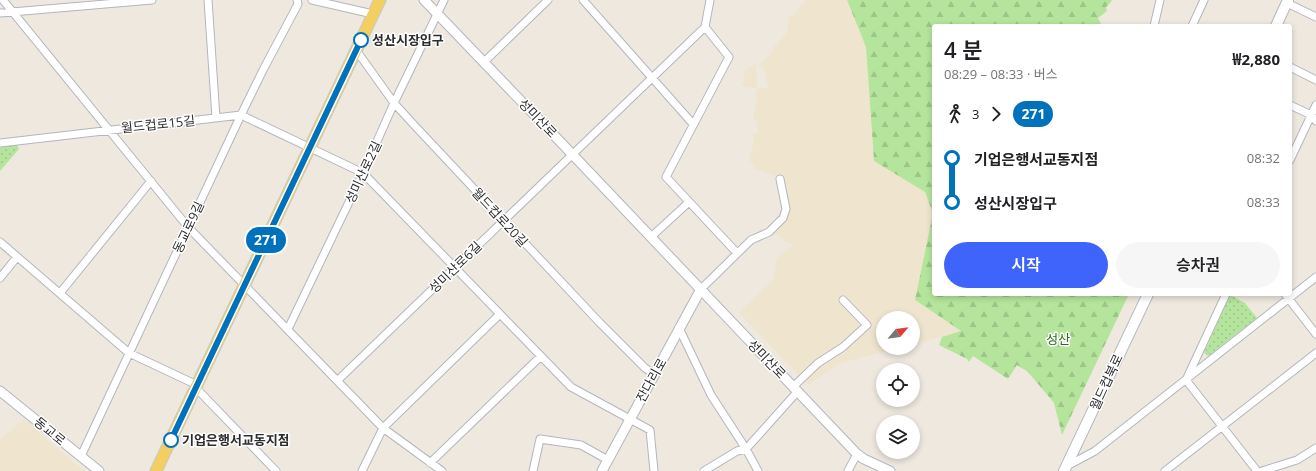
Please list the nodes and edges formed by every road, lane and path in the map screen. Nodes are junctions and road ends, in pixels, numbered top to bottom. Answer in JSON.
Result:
{"nodes":[{"id":1,"x":3,"y":0,"type":"edge"},
{"id":2,"x":152,"y":0,"type":"edge"},
{"id":3,"x":208,"y":0,"type":"edge"},
{"id":4,"x":298,"y":0,"type":"edge"},
{"id":5,"x":312,"y":0,"type":"edge"},
{"id":6,"x":380,"y":0,"type":"edge"},
{"id":7,"x":424,"y":0,"type":"edge"},
{"id":8,"x":444,"y":0,"type":"edge"},
{"id":9,"x":548,"y":0,"type":"edge"},
{"id":10,"x":583,"y":0,"type":"edge"},
{"id":11,"x":710,"y":0,"type":"edge"},
{"id":12,"x":1160,"y":0,"type":"edge"},
{"id":13,"x":1204,"y":0,"type":"edge"},
{"id":14,"x":126,"y":1,"type":"edge"},
{"id":15,"x":1288,"y":2,"type":"edge"},
{"id":16,"x":13,"y":13,"type":"junction"},
{"id":17,"x":0,"y":14,"type":"edge"},
{"id":18,"x":373,"y":14,"type":"junction"},
{"id":19,"x":437,"y":14,"type":"junction"},
{"id":20,"x":1316,"y":17,"type":"edge"},
{"id":21,"x":1154,"y":24,"type":"edge"},
{"id":22,"x":1193,"y":24,"type":"edge"},
{"id":23,"x":1277,"y":24,"type":"edge"},
{"id":24,"x":704,"y":27,"type":"junction"},
{"id":25,"x":356,"y":50,"type":"junction"},
{"id":26,"x":484,"y":62,"type":"junction"},
{"id":27,"x":1292,"y":68,"type":"edge"},
{"id":28,"x":651,"y":77,"type":"junction"},
{"id":29,"x":1316,"y":80,"type":"edge"},
{"id":30,"x":394,"y":103,"type":"junction"},
{"id":31,"x":1316,"y":105,"type":"edge"},
{"id":32,"x":1292,"y":106,"type":"edge"},
{"id":33,"x":241,"y":115,"type":"junction"},
{"id":34,"x":1311,"y":115,"type":"junction"},
{"id":35,"x":216,"y":118,"type":"junction"},
{"id":36,"x":1316,"y":121,"type":"edge"},
{"id":37,"x":693,"y":124,"type":"junction"},
{"id":38,"x":109,"y":130,"type":"junction"},
{"id":39,"x":0,"y":143,"type":"edge"},
{"id":40,"x":310,"y":147,"type":"junction"},
{"id":41,"x":572,"y":154,"type":"junction"},
{"id":42,"x":1292,"y":156,"type":"edge"},
{"id":43,"x":363,"y":173,"type":"junction"},
{"id":44,"x":780,"y":179,"type":"dead end"},
{"id":45,"x":151,"y":181,"type":"junction"},
{"id":46,"x":688,"y":202,"type":"junction"},
{"id":47,"x":504,"y":220,"type":"junction"},
{"id":48,"x":188,"y":227,"type":"junction"},
{"id":49,"x":651,"y":237,"type":"junction"},
{"id":50,"x":0,"y":242,"type":"edge"},
{"id":51,"x":737,"y":253,"type":"junction"},
{"id":52,"x":17,"y":257,"type":"junction"},
{"id":53,"x":455,"y":267,"type":"junction"},
{"id":54,"x":1316,"y":277,"type":"edge"},
{"id":55,"x":0,"y":278,"type":"edge"},
{"id":56,"x":244,"y":284,"type":"junction"},
{"id":57,"x":700,"y":289,"type":"junction"},
{"id":58,"x":60,"y":293,"type":"junction"},
{"id":59,"x":1292,"y":293,"type":"edge"},
{"id":60,"x":1147,"y":296,"type":"edge"},
{"id":61,"x":1225,"y":296,"type":"edge"},
{"id":62,"x":1287,"y":296,"type":"edge"},
{"id":63,"x":843,"y":300,"type":"dead end"},
{"id":64,"x":500,"y":314,"type":"junction"},
{"id":65,"x":680,"y":328,"type":"junction"},
{"id":66,"x":288,"y":329,"type":"junction"},
{"id":67,"x":1316,"y":334,"type":"edge"},
{"id":68,"x":129,"y":353,"type":"junction"},
{"id":69,"x":1316,"y":353,"type":"edge"},
{"id":70,"x":540,"y":357,"type":"junction"},
{"id":71,"x":654,"y":375,"type":"junction"},
{"id":72,"x":338,"y":380,"type":"junction"},
{"id":73,"x":1186,"y":380,"type":"junction"},
{"id":74,"x":196,"y":387,"type":"junction"},
{"id":75,"x":796,"y":388,"type":"junction"},
{"id":76,"x":0,"y":391,"type":"edge"},
{"id":77,"x":630,"y":419,"type":"junction"},
{"id":78,"x":1222,"y":426,"type":"junction"},
{"id":79,"x":383,"y":428,"type":"junction"},
{"id":80,"x":1316,"y":448,"type":"edge"},
{"id":81,"x":746,"y":449,"type":"junction"},
{"id":82,"x":857,"y":454,"type":"junction"},
{"id":83,"x":81,"y":456,"type":"junction"},
{"id":84,"x":608,"y":460,"type":"junction"},
{"id":85,"x":430,"y":463,"type":"junction"},
{"id":86,"x":1066,"y":469,"type":"edge"},
{"id":87,"x":99,"y":471,"type":"edge"},
{"id":88,"x":156,"y":471,"type":"edge"},
{"id":89,"x":276,"y":471,"type":"edge"},
{"id":90,"x":362,"y":471,"type":"edge"},
{"id":91,"x":442,"y":471,"type":"edge"},
{"id":92,"x":533,"y":471,"type":"edge"},
{"id":93,"x":602,"y":471,"type":"edge"},
{"id":94,"x":654,"y":471,"type":"edge"},
{"id":95,"x":704,"y":471,"type":"edge"},
{"id":96,"x":758,"y":471,"type":"edge"},
{"id":97,"x":848,"y":471,"type":"edge"},
{"id":98,"x":890,"y":471,"type":"edge"},
{"id":99,"x":1165,"y":471,"type":"edge"},
{"id":100,"x":1257,"y":471,"type":"edge"},
{"id":101,"x":1262,"y":471,"type":"edge"}],
"edges":[{"from":1,"to":16,"type":"street"},
{"from":2,"to":14,"type":"street"},
{"from":3,"to":35,"type":"street"},
{"from":4,"to":33,"type":"street","name":"동교로9길"},
{"from":5,"to":18,"type":"street"},
{"from":6,"to":18,"type":"main road"},
{"from":7,"to":19,"type":"street","name":"성미산로"},
{"from":8,"to":19,"type":"street","name":"성미산로2길"},
{"from":9,"to":26,"type":"street"},
{"from":10,"to":28,"type":"street"},
{"from":11,"to":24,"type":"street"},
{"from":12,"to":21,"type":"street"},
{"from":13,"to":22,"type":"street"},
{"from":14,"to":16,"type":"street"},
{"from":15,"to":20,"type":"street"},
{"from":15,"to":23,"type":"main road"},
{"from":16,"to":17,"type":"street"},
{"from":16,"to":38,"type":"street"},
{"from":18,"to":25,"type":"main road"},
{"from":19,"to":26,"type":"street","name":"성미산로"},
{"from":19,"to":30,"type":"street","name":"성미산로2길"},
{"from":24,"to":28,"type":"street","name":"성미산로6길"},
{"from":24,"to":37,"type":"street"},
{"from":25,"to":30,"type":"street","name":"월드컵로20길"},
{"from":25,"to":40,"type":"main road"},
{"from":26,"to":41,"type":"street","name":"성미산로"},
{"from":27,"to":29,"type":"street"},
{"from":28,"to":37,"type":"street"},
{"from":28,"to":41,"type":"street","name":"성미산로6길"},
{"from":30,"to":43,"type":"street","name":"성미산로2길"},
{"from":30,"to":47,"type":"street","name":"월드컵로20길"},
{"from":31,"to":34,"type":"street"},
{"from":32,"to":34,"type":"street"},
{"from":33,"to":35,"type":"street","name":"월드컵로15길"},
{"from":33,"to":40,"type":"street"},
{"from":33,"to":48,"type":"street","name":"동교로9길"},
{"from":34,"to":36,"type":"street"},
{"from":34,"to":42,"type":"street"},
{"from":35,"to":38,"type":"street","name":"월드컵로15길"},
{"from":37,"to":46,"type":"street"},
{"from":38,"to":39,"type":"street","name":"월드컵로15길"},
{"from":38,"to":45,"type":"street"},
{"from":40,"to":43,"type":"street"},
{"from":40,"to":56,"type":"main road"},
{"from":41,"to":47,"type":"street","name":"성미산로6길"},
{"from":41,"to":49,"type":"street","name":"성미산로"},
{"from":43,"to":53,"type":"street"},
{"from":43,"to":66,"type":"street","name":"성미산로2길"},
{"from":44,"to":51,"type":"street"},
{"from":45,"to":48,"type":"street"},
{"from":45,"to":58,"type":"street"},
{"from":46,"to":49,"type":"street"},
{"from":46,"to":51,"type":"street"},
{"from":47,"to":53,"type":"street","name":"성미산로6길"},
{"from":47,"to":71,"type":"street","name":"월드컵로20길"},
{"from":48,"to":56,"type":"street"},
{"from":48,"to":68,"type":"street","name":"동교로9길"},
{"from":49,"to":57,"type":"street","name":"성미산로"},
{"from":50,"to":52,"type":"street"},
{"from":51,"to":57,"type":"street"},
{"from":52,"to":55,"type":"street"},
{"from":52,"to":58,"type":"street"},
{"from":53,"to":64,"type":"street"},
{"from":53,"to":72,"type":"street","name":"성미산로6길"},
{"from":54,"to":59,"type":"street"},
{"from":56,"to":66,"type":"street"},
{"from":56,"to":74,"type":"main road"},
{"from":57,"to":65,"type":"street","name":"잔다리로"},
{"from":57,"to":75,"type":"street","name":"성미산로"},
{"from":58,"to":68,"type":"street"},
{"from":60,"to":86,"type":"main road","name":"월드컵북로"},
{"from":61,"to":73,"type":"street"},
{"from":62,"to":67,"type":"street"},
{"from":62,"to":73,"type":"street"},
{"from":63,"to":75,"type":"street"},
{"from":64,"to":70,"type":"street"},
{"from":64,"to":79,"type":"street"},
{"from":65,"to":71,"type":"street","name":"잔다리로"},
{"from":65,"to":81,"type":"street"},
{"from":66,"to":72,"type":"street"},
{"from":68,"to":74,"type":"street"},
{"from":68,"to":83,"type":"street","name":"동교로9길"},
{"from":69,"to":78,"type":"street"},
{"from":70,"to":77,"type":"street"},
{"from":70,"to":85,"type":"street"},
{"from":71,"to":77,"type":"street","name":"잔다리로"},
{"from":72,"to":79,"type":"street"},
{"from":73,"to":78,"type":"street"},
{"from":73,"to":86,"type":"street"},
{"from":74,"to":88,"type":"main road"},
{"from":74,"to":89,"type":"street"},
{"from":75,"to":81,"type":"street"},
{"from":75,"to":82,"type":"street","name":"성미산로"},
{"from":76,"to":83,"type":"street","name":"동교로"},
{"from":77,"to":84,"type":"street","name":"잔다리로"},
{"from":77,"to":94,"type":"street"},
{"from":78,"to":99,"type":"street"},
{"from":78,"to":100,"type":"street"},
{"from":79,"to":85,"type":"street"},
{"from":79,"to":90,"type":"street"},
{"from":80,"to":101,"type":"street"},
{"from":81,"to":95,"type":"street"},
{"from":81,"to":96,"type":"street"},
{"from":82,"to":97,"type":"street"},
{"from":82,"to":98,"type":"street","name":"성미산로"},
{"from":83,"to":87,"type":"street","name":"동교로"},
{"from":84,"to":92,"type":"street"},
{"from":84,"to":93,"type":"street","name":"잔다리로"},
{"from":85,"to":91,"type":"street"}]}
